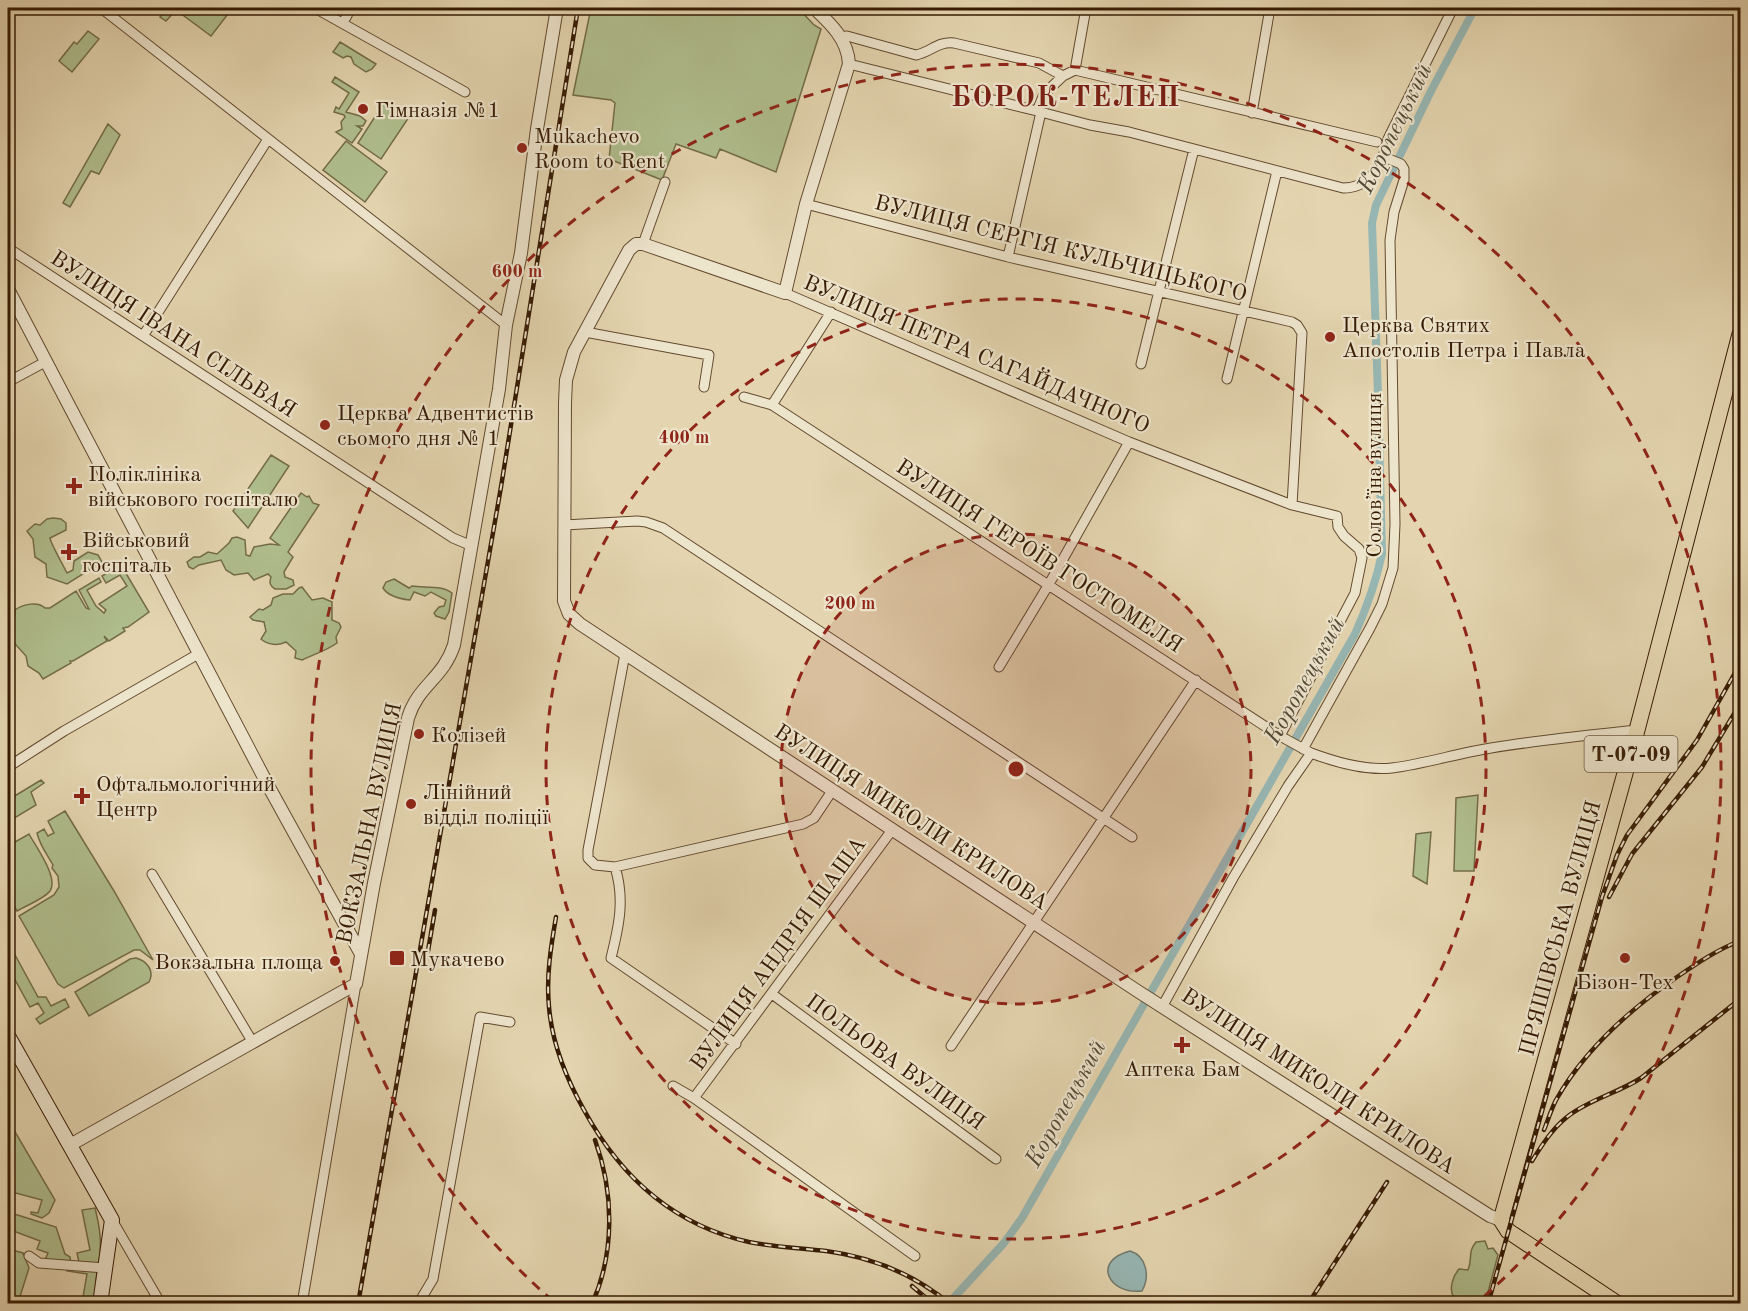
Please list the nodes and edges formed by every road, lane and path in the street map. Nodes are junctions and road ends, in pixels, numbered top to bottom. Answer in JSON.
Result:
{"nodes":[{"id":1,"x":101,"y":8,"type":"edge"},
{"id":2,"x":315,"y":8,"type":"edge"},
{"id":3,"x":351,"y":8,"type":"edge"},
{"id":4,"x":557,"y":8,"type":"edge"},
{"id":5,"x":814,"y":8,"type":"edge"},
{"id":6,"x":1086,"y":8,"type":"edge"},
{"id":7,"x":1270,"y":8,"type":"edge"},
{"id":8,"x":1453,"y":8,"type":"edge"},
{"id":9,"x":343,"y":23,"type":"junction"},
{"id":10,"x":841,"y":37,"type":"junction"},
{"id":11,"x":849,"y":64,"type":"junction"},
{"id":12,"x":1076,"y":70,"type":"junction"},
{"id":13,"x":1063,"y":76,"type":"junction"},
{"id":14,"x":465,"y":92,"type":"dead end"},
{"id":15,"x":1039,"y":111,"type":"junction"},
{"id":16,"x":1252,"y":112,"type":"junction"},
{"id":17,"x":268,"y":139,"type":"junction"},
{"id":18,"x":1377,"y":142,"type":"dead end"},
{"id":19,"x":1194,"y":149,"type":"junction"},
{"id":20,"x":1392,"y":160,"type":"junction"},
{"id":21,"x":1276,"y":171,"type":"junction"},
{"id":22,"x":665,"y":182,"type":"dead end"},
{"id":23,"x":806,"y":204,"type":"junction"},
{"id":24,"x":643,"y":244,"type":"junction"},
{"id":25,"x":8,"y":248,"type":"edge"},
{"id":26,"x":1008,"y":257,"type":"junction"},
{"id":27,"x":8,"y":289,"type":"edge"},
{"id":28,"x":1159,"y":292,"type":"junction"},
{"id":29,"x":785,"y":293,"type":"junction"},
{"id":30,"x":1243,"y":311,"type":"junction"},
{"id":31,"x":831,"y":312,"type":"junction"},
{"id":32,"x":506,"y":325,"type":"junction"},
{"id":33,"x":585,"y":332,"type":"junction"},
{"id":34,"x":1740,"y":334,"type":"edge"},
{"id":35,"x":143,"y":336,"type":"junction"},
{"id":36,"x":45,"y":362,"type":"junction"},
{"id":37,"x":1141,"y":364,"type":"dead end"},
{"id":38,"x":1227,"y":379,"type":"dead end"},
{"id":39,"x":8,"y":382,"type":"edge"},
{"id":40,"x":704,"y":387,"type":"dead end"},
{"id":41,"x":744,"y":397,"type":"dead end"},
{"id":42,"x":772,"y":405,"type":"junction"},
{"id":43,"x":1129,"y":442,"type":"junction"},
{"id":44,"x":1292,"y":506,"type":"junction"},
{"id":45,"x":564,"y":525,"type":"junction"},
{"id":46,"x":472,"y":546,"type":"junction"},
{"id":47,"x":1048,"y":584,"type":"junction"},
{"id":48,"x":200,"y":653,"type":"junction"},
{"id":49,"x":625,"y":654,"type":"junction"},
{"id":50,"x":999,"y":667,"type":"dead end"},
{"id":51,"x":1196,"y":680,"type":"junction"},
{"id":52,"x":1637,"y":730,"type":"junction"},
{"id":53,"x":1284,"y":738,"type":"junction"},
{"id":54,"x":1304,"y":749,"type":"junction"},
{"id":55,"x":8,"y":766,"type":"edge"},
{"id":56,"x":832,"y":790,"type":"junction"},
{"id":57,"x":1104,"y":818,"type":"junction"},
{"id":58,"x":892,"y":830,"type":"junction"},
{"id":59,"x":1132,"y":837,"type":"dead end"},
{"id":60,"x":615,"y":867,"type":"junction"},
{"id":61,"x":152,"y":874,"type":"dead end"},
{"id":62,"x":1034,"y":923,"type":"junction"},
{"id":63,"x":361,"y":954,"type":"junction"},
{"id":64,"x":356,"y":984,"type":"junction"},
{"id":65,"x":772,"y":993,"type":"junction"},
{"id":66,"x":1158,"y":1004,"type":"junction"},
{"id":67,"x":510,"y":1022,"type":"dead end"},
{"id":68,"x":8,"y":1036,"type":"edge"},
{"id":69,"x":252,"y":1041,"type":"junction"},
{"id":70,"x":736,"y":1044,"type":"junction"},
{"id":71,"x":951,"y":1046,"type":"dead end"},
{"id":72,"x":673,"y":1086,"type":"dead end"},
{"id":73,"x":694,"y":1098,"type":"junction"},
{"id":74,"x":70,"y":1145,"type":"junction"},
{"id":75,"x":996,"y":1159,"type":"dead end"},
{"id":76,"x":112,"y":1220,"type":"junction"},
{"id":77,"x":1501,"y":1220,"type":"junction"},
{"id":78,"x":29,"y":1256,"type":"dead end"},
{"id":79,"x":915,"y":1256,"type":"dead end"},
{"id":80,"x":105,"y":1268,"type":"junction"},
{"id":81,"x":100,"y":1304,"type":"edge"},
{"id":82,"x":161,"y":1304,"type":"edge"},
{"id":83,"x":302,"y":1304,"type":"edge"},
{"id":84,"x":418,"y":1304,"type":"edge"},
{"id":85,"x":1618,"y":1304,"type":"edge"}],
"edges":[{"from":1,"to":17,"type":"street"},
{"from":2,"to":9,"type":"street"},
{"from":3,"to":9,"type":"street"},
{"from":4,"to":32,"type":"street","name":"ВОКЗАЛЬНА ВУЛИЦЯ"},
{"from":5,"to":10,"type":"street"},
{"from":6,"to":12,"type":"street"},
{"from":7,"to":16,"type":"street"},
{"from":8,"to":20,"type":"street"},
{"from":9,"to":14,"type":"street"},
{"from":10,"to":11,"type":"street"},
{"from":10,"to":13,"type":"street"},
{"from":11,"to":15,"type":"street"},
{"from":11,"to":23,"type":"street"},
{"from":12,"to":13,"type":"street"},
{"from":12,"to":16,"type":"street"},
{"from":13,"to":15,"type":"street"},
{"from":15,"to":19,"type":"street"},
{"from":15,"to":26,"type":"street"},
{"from":16,"to":18,"type":"street"},
{"from":17,"to":32,"type":"street"},
{"from":17,"to":35,"type":"street"},
{"from":19,"to":21,"type":"street"},
{"from":19,"to":28,"type":"street"},
{"from":20,"to":21,"type":"street"},
{"from":20,"to":54,"type":"street","name":"Соловʼїна вулиця"},
{"from":21,"to":30,"type":"street"},
{"from":22,"to":24,"type":"street","name":"ВУЛИЦЯ МИКОЛИ КРИЛОВА"},
{"from":23,"to":26,"type":"street","name":"ВУЛИЦЯ СЕРГІЯ КУЛЬЧИЦЬКОГО"},
{"from":23,"to":29,"type":"street"},
{"from":24,"to":29,"type":"street","name":"ВУЛИЦЯ ПЕТРА САГАЙДАЧНОГО"},
{"from":24,"to":33,"type":"street","name":"ВУЛИЦЯ МИКОЛИ КРИЛОВА"},
{"from":25,"to":35,"type":"street","name":"ВУЛИЦЯ ІВАНА СІЛЬВАЯ"},
{"from":26,"to":28,"type":"street","name":"ВУЛИЦЯ СЕРГІЯ КУЛЬЧИЦЬКОГО"},
{"from":27,"to":36,"type":"street"},
{"from":28,"to":30,"type":"street","name":"ВУЛИЦЯ СЕРГІЯ КУЛЬЧИЦЬКОГО"},
{"from":28,"to":37,"type":"street"},
{"from":29,"to":31,"type":"street","name":"ВУЛИЦЯ ПЕТРА САГАЙДАЧНОГО"},
{"from":30,"to":38,"type":"street"},
{"from":30,"to":44,"type":"street","name":"ВУЛИЦЯ СЕРГІЯ КУЛЬЧИЦЬКОГО"},
{"from":31,"to":42,"type":"street"},
{"from":31,"to":43,"type":"street","name":"ВУЛИЦЯ ПЕТРА САГАЙДАЧНОГО"},
{"from":32,"to":46,"type":"street","name":"ВОКЗАЛЬНА ВУЛИЦЯ"},
{"from":33,"to":40,"type":"street"},
{"from":33,"to":45,"type":"street","name":"ВУЛИЦЯ МИКОЛИ КРИЛОВА"},
{"from":34,"to":52,"type":"main road","name":"ПРЯШІВСЬКА ВУЛИЦЯ","number":"Т-07-09"},
{"from":35,"to":46,"type":"street","name":"ВУЛИЦЯ ІВАНА СІЛЬВАЯ"},
{"from":36,"to":39,"type":"street"},
{"from":36,"to":48,"type":"street"},
{"from":41,"to":42,"type":"street","name":"ВУЛИЦЯ ГЕРОЇВ ГОСТОМЕЛЯ"},
{"from":42,"to":47,"type":"street","name":"ВУЛИЦЯ ГЕРОЇВ ГОСТОМЕЛЯ"},
{"from":43,"to":44,"type":"street","name":"ВУЛИЦЯ ПЕТРА САГАЙДАЧНОГО"},
{"from":43,"to":47,"type":"street"},
{"from":44,"to":53,"type":"street","name":"ВУЛИЦЯ ПЕТРА САГАЙДАЧНОГО"},
{"from":45,"to":49,"type":"street","name":"ВУЛИЦЯ МИКОЛИ КРИЛОВА"},
{"from":45,"to":57,"type":"street"},
{"from":46,"to":63,"type":"street","name":"ВОКЗАЛЬНА ВУЛИЦЯ"},
{"from":47,"to":50,"type":"street"},
{"from":47,"to":51,"type":"street","name":"ВУЛИЦЯ ГЕРОЇВ ГОСТОМЕЛЯ"},
{"from":48,"to":55,"type":"street"},
{"from":48,"to":63,"type":"street"},
{"from":49,"to":56,"type":"street","name":"ВУЛИЦЯ МИКОЛИ КРИЛОВА"},
{"from":49,"to":60,"type":"street"},
{"from":51,"to":53,"type":"street","name":"ВУЛИЦЯ ГЕРОЇВ ГОСТОМЕЛЯ"},
{"from":51,"to":57,"type":"street"},
{"from":52,"to":54,"type":"street","name":"ВУЛИЦЯ ГЕРОЇВ ГОСТОМЕЛЯ"},
{"from":52,"to":77,"type":"main road","name":"ПРЯШІВСЬКА ВУЛИЦЯ","number":"Т-07-09"},
{"from":53,"to":54,"type":"street","name":"ВУЛИЦЯ ГЕРОЇВ ГОСТОМЕЛЯ"},
{"from":54,"to":66,"type":"street","name":"Соловʼїна вулиця"},
{"from":56,"to":58,"type":"street","name":"ВУЛИЦЯ МИКОЛИ КРИЛОВА"},
{"from":56,"to":60,"type":"street"},
{"from":57,"to":59,"type":"street"},
{"from":57,"to":62,"type":"street"},
{"from":58,"to":62,"type":"street","name":"ВУЛИЦЯ МИКОЛИ КРИЛОВА"},
{"from":58,"to":65,"type":"street","name":"ВУЛИЦЯ АНДРІЯ ШАША"},
{"from":60,"to":70,"type":"street"},
{"from":61,"to":69,"type":"street"},
{"from":62,"to":66,"type":"street","name":"ВУЛИЦЯ МИКОЛИ КРИЛОВА"},
{"from":62,"to":71,"type":"street"},
{"from":63,"to":64,"type":"street","name":"ВОКЗАЛЬНА ВУЛИЦЯ"},
{"from":64,"to":69,"type":"street"},
{"from":64,"to":83,"type":"street","name":"ВОКЗАЛЬНА ВУЛИЦЯ"},
{"from":65,"to":70,"type":"street","name":"ВУЛИЦЯ АНДРІЯ ШАША"},
{"from":65,"to":75,"type":"street","name":"ПОЛЬОВА ВУЛИЦЯ"},
{"from":66,"to":77,"type":"street","name":"ВУЛИЦЯ МИКОЛИ КРИЛОВА"},
{"from":67,"to":84,"type":"street"},
{"from":68,"to":74,"type":"main road"},
{"from":69,"to":74,"type":"street"},
{"from":70,"to":73,"type":"street","name":"ВУЛИЦЯ АНДРІЯ ШАША"},
{"from":72,"to":73,"type":"street"},
{"from":73,"to":79,"type":"street"},
{"from":74,"to":76,"type":"main road"},
{"from":76,"to":80,"type":"main road"},
{"from":76,"to":82,"type":"street"},
{"from":77,"to":85,"type":"main road","name":"ВУЛИЦЯ МИКОЛИ КРИЛОВА"},
{"from":78,"to":80,"type":"street"},
{"from":80,"to":81,"type":"main road"}]}
